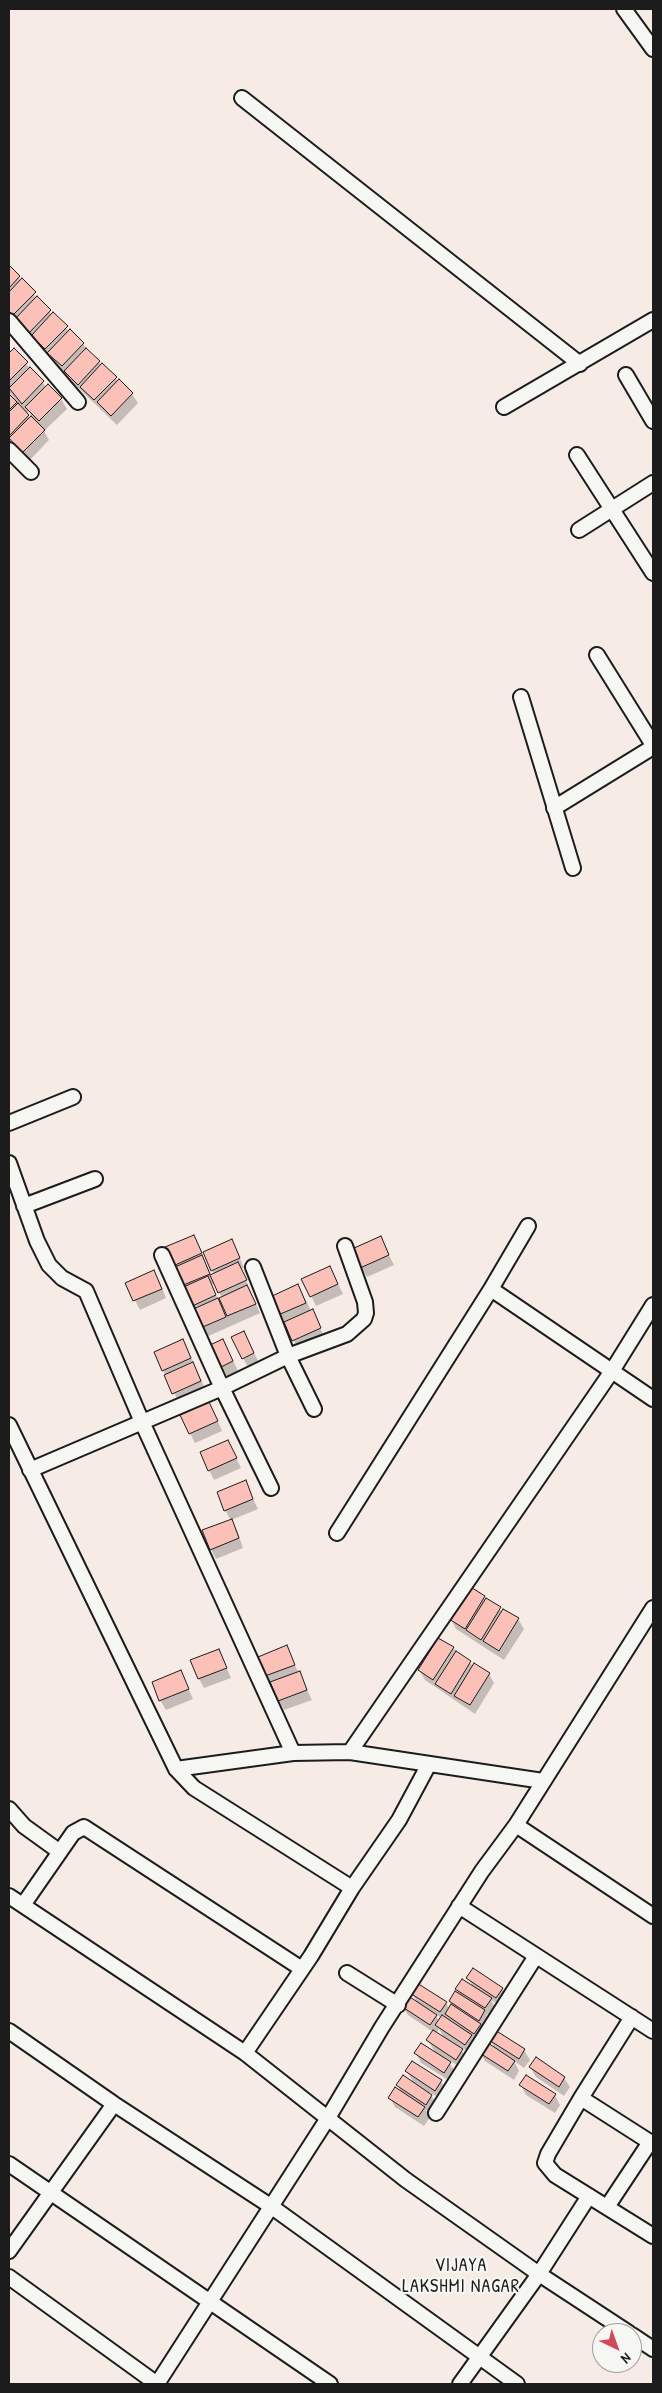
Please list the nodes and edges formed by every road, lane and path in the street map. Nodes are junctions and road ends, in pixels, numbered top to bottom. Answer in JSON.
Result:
{"nodes":[{"id":1,"x":624,"y":9,"type":"edge"},
{"id":2,"x":653,"y":49,"type":"edge"},
{"id":3,"x":242,"y":98,"type":"dead end"},
{"id":4,"x":9,"y":320,"type":"edge"},
{"id":5,"x":653,"y":320,"type":"edge"},
{"id":6,"x":580,"y":364,"type":"junction"},
{"id":7,"x":626,"y":375,"type":"dead end"},
{"id":8,"x":78,"y":402,"type":"dead end"},
{"id":9,"x":504,"y":407,"type":"dead end"},
{"id":10,"x":653,"y":421,"type":"edge"},
{"id":11,"x":9,"y":450,"type":"edge"},
{"id":12,"x":577,"y":455,"type":"dead end"},
{"id":13,"x":31,"y":472,"type":"dead end"},
{"id":14,"x":653,"y":483,"type":"edge"},
{"id":15,"x":612,"y":509,"type":"junction"},
{"id":16,"x":580,"y":530,"type":"dead end"},
{"id":17,"x":653,"y":573,"type":"edge"},
{"id":18,"x":597,"y":655,"type":"dead end"},
{"id":19,"x":521,"y":697,"type":"dead end"},
{"id":20,"x":653,"y":746,"type":"edge"},
{"id":21,"x":554,"y":808,"type":"junction"},
{"id":22,"x":573,"y":868,"type":"dead end"},
{"id":23,"x":72,"y":1097,"type":"dead end"},
{"id":24,"x":9,"y":1123,"type":"edge"},
{"id":25,"x":9,"y":1163,"type":"edge"},
{"id":26,"x":95,"y":1178,"type":"dead end"},
{"id":27,"x":24,"y":1206,"type":"junction"},
{"id":28,"x":528,"y":1226,"type":"dead end"},
{"id":29,"x":345,"y":1246,"type":"dead end"},
{"id":30,"x":162,"y":1255,"type":"dead end"},
{"id":31,"x":253,"y":1267,"type":"dead end"},
{"id":32,"x":491,"y":1289,"type":"junction"},
{"id":33,"x":653,"y":1305,"type":"edge"},
{"id":34,"x":288,"y":1356,"type":"junction"},
{"id":35,"x":612,"y":1371,"type":"junction"},
{"id":36,"x":222,"y":1388,"type":"junction"},
{"id":37,"x":653,"y":1398,"type":"edge"},
{"id":38,"x":314,"y":1409,"type":"dead end"},
{"id":39,"x":142,"y":1422,"type":"junction"},
{"id":40,"x":9,"y":1425,"type":"edge"},
{"id":41,"x":30,"y":1470,"type":"junction"},
{"id":42,"x":271,"y":1488,"type":"dead end"},
{"id":43,"x":337,"y":1533,"type":"dead end"},
{"id":44,"x":653,"y":1608,"type":"edge"},
{"id":45,"x":350,"y":1752,"type":"junction"},
{"id":46,"x":293,"y":1753,"type":"junction"},
{"id":47,"x":429,"y":1764,"type":"junction"},
{"id":48,"x":176,"y":1769,"type":"junction"},
{"id":49,"x":543,"y":1781,"type":"junction"},
{"id":50,"x":9,"y":1809,"type":"edge"},
{"id":51,"x":516,"y":1824,"type":"junction"},
{"id":52,"x":60,"y":1852,"type":"junction"},
{"id":53,"x":352,"y":1888,"type":"junction"},
{"id":54,"x":9,"y":1896,"type":"edge"},
{"id":55,"x":24,"y":1905,"type":"junction"},
{"id":56,"x":459,"y":1906,"type":"junction"},
{"id":57,"x":651,"y":1910,"type":"edge"},
{"id":58,"x":536,"y":1956,"type":"junction"},
{"id":59,"x":302,"y":1968,"type":"junction"},
{"id":60,"x":347,"y":1973,"type":"dead end"},
{"id":61,"x":398,"y":2005,"type":"junction"},
{"id":62,"x":632,"y":2017,"type":"junction"},
{"id":63,"x":9,"y":2031,"type":"edge"},
{"id":64,"x":653,"y":2031,"type":"edge"},
{"id":65,"x":244,"y":2053,"type":"junction"},
{"id":66,"x":581,"y":2098,"type":"junction"},
{"id":67,"x":114,"y":2104,"type":"junction"},
{"id":68,"x":436,"y":2113,"type":"dead end"},
{"id":69,"x":328,"y":2118,"type":"junction"},
{"id":70,"x":652,"y":2143,"type":"edge"},
{"id":71,"x":9,"y":2164,"type":"edge"},
{"id":72,"x":49,"y":2193,"type":"junction"},
{"id":73,"x":589,"y":2196,"type":"junction"},
{"id":74,"x":607,"y":2207,"type":"junction"},
{"id":75,"x":272,"y":2208,"type":"junction"},
{"id":76,"x":653,"y":2236,"type":"edge"},
{"id":77,"x":9,"y":2251,"type":"edge"},
{"id":78,"x":539,"y":2274,"type":"junction"},
{"id":79,"x":9,"y":2277,"type":"edge"},
{"id":80,"x":210,"y":2300,"type":"junction"},
{"id":81,"x":614,"y":2323,"type":"edge"},
{"id":82,"x":642,"y":2342,"type":"edge"},
{"id":83,"x":653,"y":2349,"type":"edge"},
{"id":84,"x":478,"y":2358,"type":"junction"},
{"id":85,"x":157,"y":2384,"type":"edge"},
{"id":86,"x":330,"y":2384,"type":"edge"},
{"id":87,"x":460,"y":2384,"type":"edge"},
{"id":88,"x":517,"y":2384,"type":"edge"}],
"edges":[{"from":1,"to":2,"type":"street"},
{"from":3,"to":6,"type":"street"},
{"from":4,"to":8,"type":"street"},
{"from":5,"to":6,"type":"street"},
{"from":6,"to":9,"type":"street"},
{"from":7,"to":10,"type":"street"},
{"from":11,"to":13,"type":"street"},
{"from":12,"to":15,"type":"street"},
{"from":14,"to":15,"type":"street"},
{"from":15,"to":16,"type":"street"},
{"from":15,"to":17,"type":"street"},
{"from":18,"to":20,"type":"street"},
{"from":19,"to":21,"type":"street"},
{"from":20,"to":21,"type":"street"},
{"from":21,"to":22,"type":"street"},
{"from":23,"to":24,"type":"street"},
{"from":25,"to":27,"type":"street"},
{"from":26,"to":27,"type":"street"},
{"from":27,"to":39,"type":"street"},
{"from":28,"to":32,"type":"street"},
{"from":29,"to":34,"type":"street"},
{"from":30,"to":36,"type":"street"},
{"from":31,"to":34,"type":"street"},
{"from":32,"to":35,"type":"street"},
{"from":32,"to":43,"type":"street"},
{"from":33,"to":35,"type":"street"},
{"from":34,"to":36,"type":"street"},
{"from":34,"to":38,"type":"street"},
{"from":35,"to":37,"type":"street"},
{"from":35,"to":45,"type":"street"},
{"from":36,"to":39,"type":"street"},
{"from":36,"to":42,"type":"street"},
{"from":39,"to":41,"type":"street"},
{"from":39,"to":46,"type":"street"},
{"from":40,"to":41,"type":"street"},
{"from":41,"to":48,"type":"street"},
{"from":44,"to":49,"type":"street"},
{"from":45,"to":46,"type":"street"},
{"from":45,"to":47,"type":"street"},
{"from":46,"to":48,"type":"street"},
{"from":47,"to":49,"type":"street"},
{"from":47,"to":53,"type":"street"},
{"from":48,"to":53,"type":"street"},
{"from":49,"to":51,"type":"street"},
{"from":50,"to":52,"type":"street"},
{"from":51,"to":56,"type":"street"},
{"from":51,"to":57,"type":"street"},
{"from":52,"to":55,"type":"street"},
{"from":52,"to":59,"type":"street"},
{"from":53,"to":59,"type":"street"},
{"from":54,"to":55,"type":"street"},
{"from":55,"to":65,"type":"street"},
{"from":56,"to":58,"type":"street"},
{"from":56,"to":61,"type":"street"},
{"from":58,"to":62,"type":"street"},
{"from":58,"to":68,"type":"street"},
{"from":59,"to":65,"type":"street"},
{"from":60,"to":61,"type":"street"},
{"from":61,"to":69,"type":"street"},
{"from":62,"to":64,"type":"street"},
{"from":62,"to":66,"type":"street"},
{"from":63,"to":67,"type":"street"},
{"from":65,"to":69,"type":"street"},
{"from":66,"to":70,"type":"street"},
{"from":66,"to":73,"type":"street"},
{"from":67,"to":72,"type":"street"},
{"from":67,"to":75,"type":"street"},
{"from":69,"to":75,"type":"street"},
{"from":69,"to":78,"type":"street"},
{"from":70,"to":74,"type":"street"},
{"from":71,"to":72,"type":"street"},
{"from":72,"to":77,"type":"street"},
{"from":72,"to":80,"type":"street"},
{"from":73,"to":74,"type":"street"},
{"from":73,"to":78,"type":"street"},
{"from":74,"to":76,"type":"street"},
{"from":75,"to":80,"type":"street"},
{"from":75,"to":84,"type":"street"},
{"from":78,"to":81,"type":"street"},
{"from":78,"to":84,"type":"street"},
{"from":79,"to":85,"type":"street"},
{"from":80,"to":85,"type":"street"},
{"from":80,"to":86,"type":"street"},
{"from":82,"to":83,"type":"street"},
{"from":84,"to":87,"type":"street"},
{"from":84,"to":88,"type":"street"}]}
